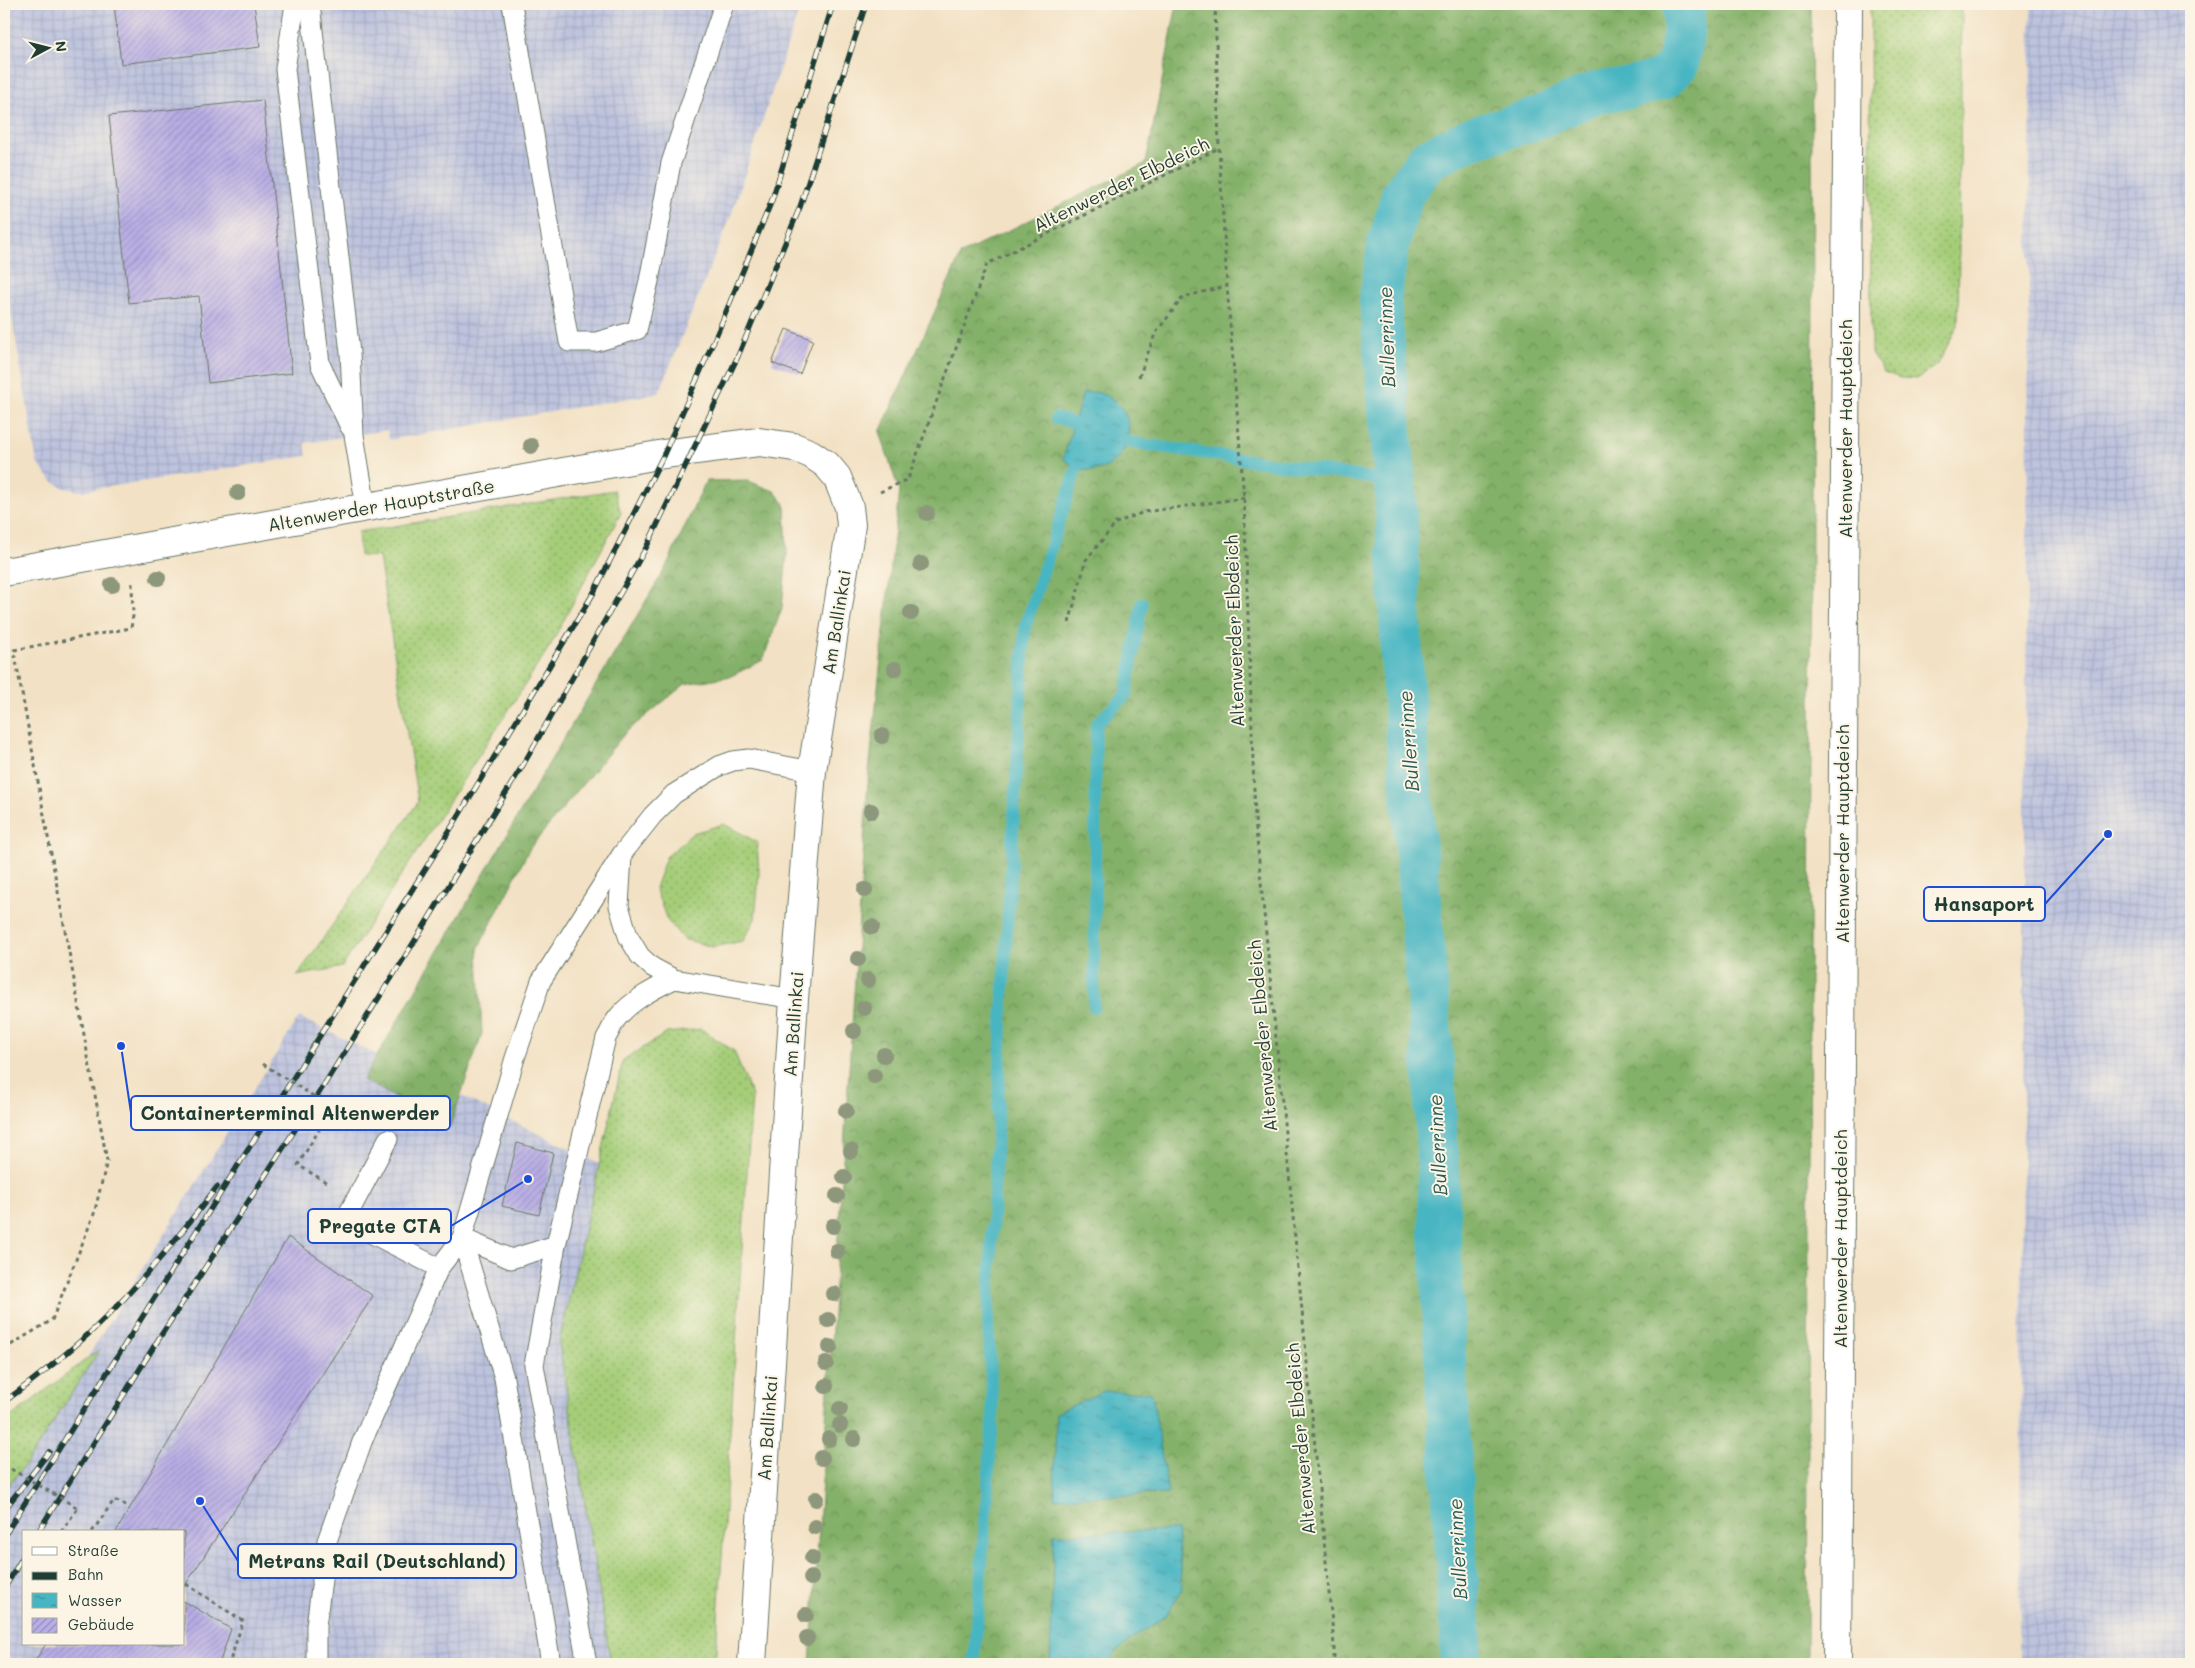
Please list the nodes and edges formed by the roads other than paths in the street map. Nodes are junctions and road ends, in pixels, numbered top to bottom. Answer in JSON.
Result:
{"nodes":[{"id":1,"x":295,"y":4,"type":"edge"},
{"id":2,"x":310,"y":4,"type":"edge"},
{"id":3,"x":512,"y":4,"type":"edge"},
{"id":4,"x":724,"y":4,"type":"edge"},
{"id":5,"x":1848,"y":4,"type":"edge"},
{"id":6,"x":354,"y":435,"type":"junction"},
{"id":7,"x":759,"y":442,"type":"joint"},
{"id":8,"x":366,"y":508,"type":"junction"},
{"id":9,"x":5,"y":564,"type":"edge"},
{"id":10,"x":812,"y":771,"type":"junction"},
{"id":11,"x":622,"y":854,"type":"junction"},
{"id":12,"x":674,"y":979,"type":"junction"},
{"id":13,"x":794,"y":999,"type":"junction"},
{"id":14,"x":388,"y":1139,"type":"dead end"},
{"id":15,"x":462,"y":1238,"type":"junction"},
{"id":16,"x":556,"y":1245,"type":"junction"},
{"id":17,"x":439,"y":1268,"type":"junction"},
{"id":18,"x":316,"y":1664,"type":"edge"},
{"id":19,"x":551,"y":1664,"type":"edge"},
{"id":20,"x":587,"y":1664,"type":"edge"},
{"id":21,"x":752,"y":1664,"type":"edge"},
{"id":22,"x":1837,"y":1664,"type":"edge"}],
"edges":[{"from":1,"to":6,"type":"lane"},
{"from":2,"to":6,"type":"lane"},
{"from":3,"to":4,"type":"lane"},
{"from":5,"to":22,"type":"street","name":"Altenwerder Hauptdeich"},
{"from":6,"to":8,"type":"lane"},
{"from":7,"to":8,"type":"street","name":"Altenwerder Hauptstraße"},
{"from":7,"to":10,"type":"street","name":"Am Ballinkai"},
{"from":8,"to":9,"type":"street","name":"Altenwerder Hauptstraße"},
{"from":10,"to":11,"type":"lane"},
{"from":10,"to":13,"type":"street","name":"Am Ballinkai"},
{"from":11,"to":12,"type":"lane"},
{"from":11,"to":15,"type":"lane"},
{"from":12,"to":13,"type":"lane"},
{"from":12,"to":16,"type":"lane"},
{"from":13,"to":21,"type":"street","name":"Am Ballinkai"},
{"from":14,"to":17,"type":"lane"},
{"from":15,"to":16,"type":"lane"},
{"from":15,"to":17,"type":"lane"},
{"from":15,"to":19,"type":"lane"},
{"from":16,"to":20,"type":"lane"},
{"from":17,"to":18,"type":"lane"}]}
